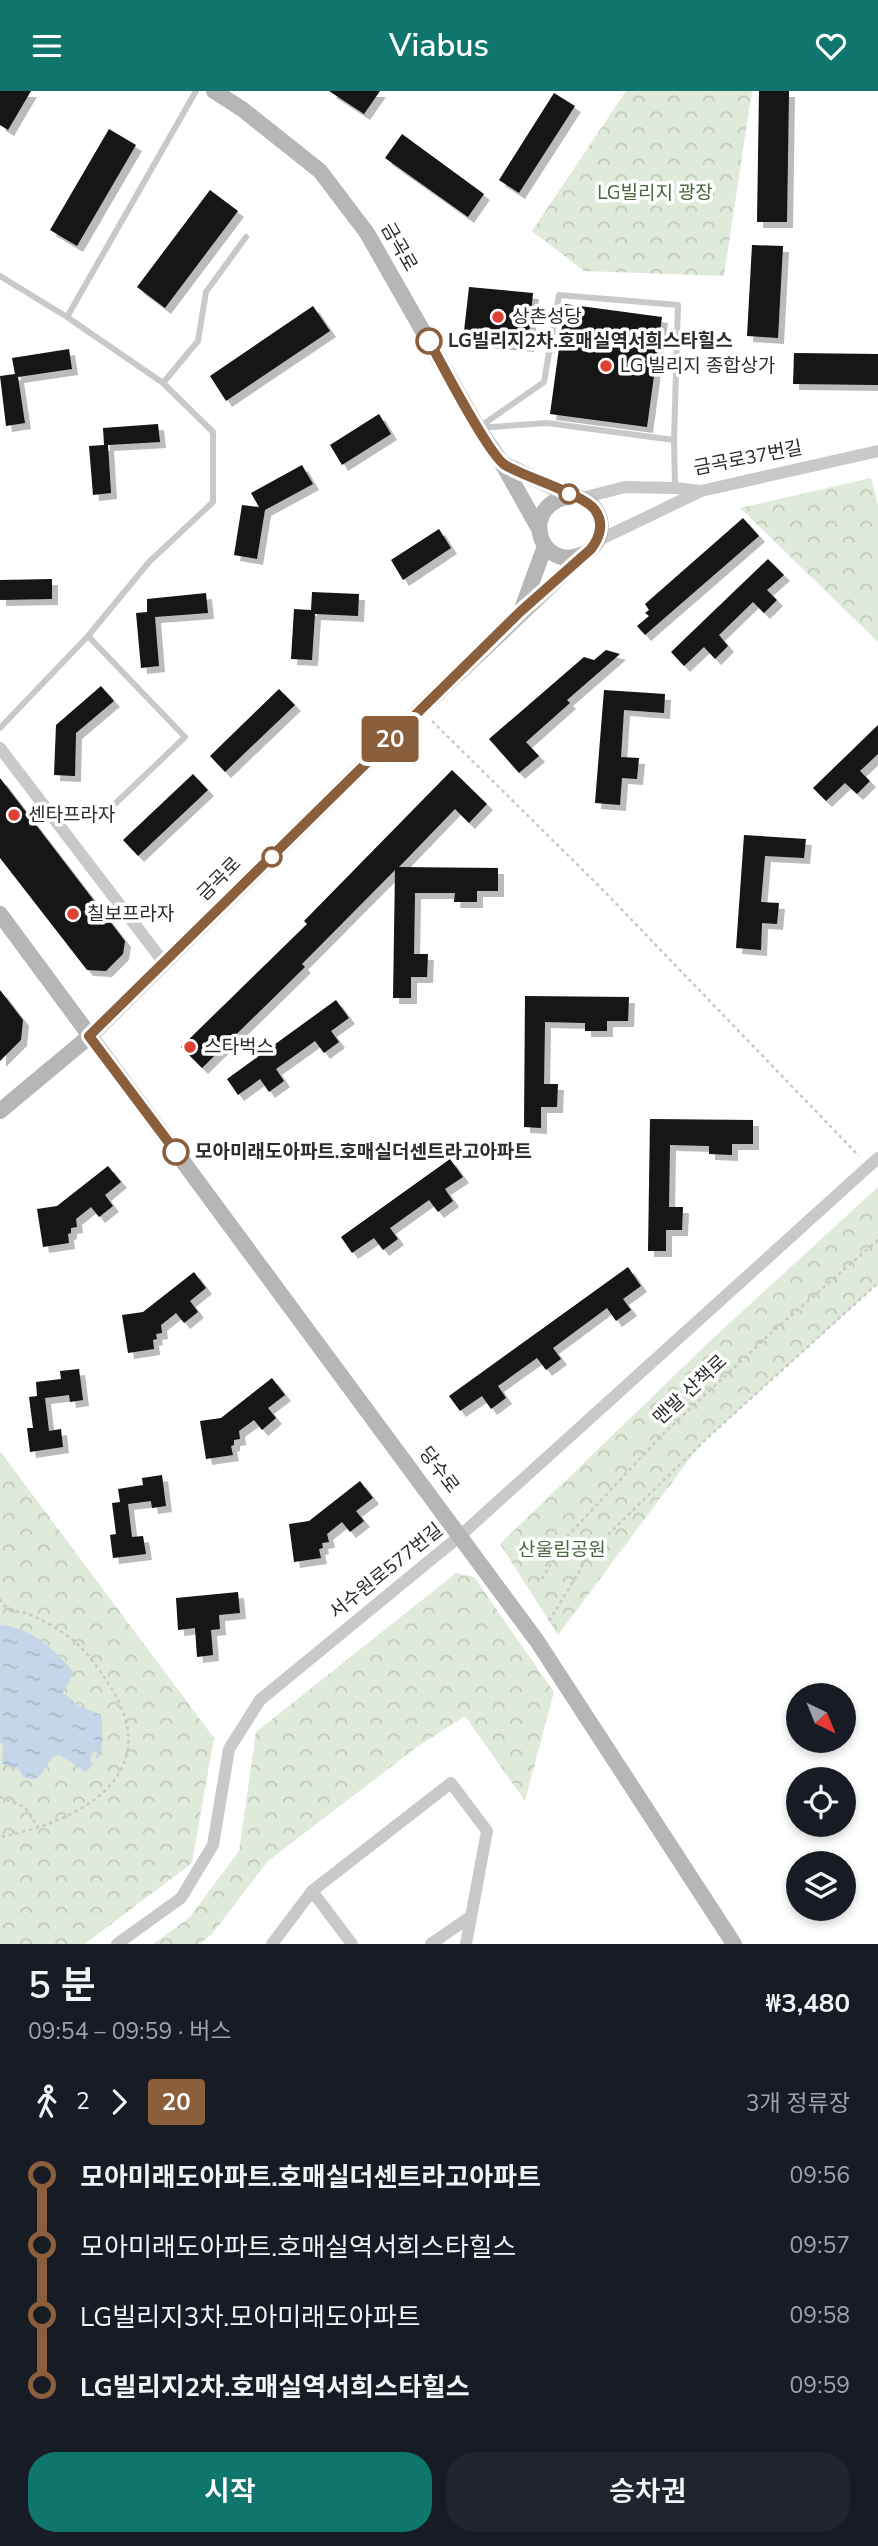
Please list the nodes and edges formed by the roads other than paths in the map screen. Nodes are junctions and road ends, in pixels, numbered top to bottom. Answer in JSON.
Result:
{"nodes":[{"id":1,"x":196,"y":91,"type":"edge"},
{"id":2,"x":214,"y":91,"type":"edge"},
{"id":3,"x":246,"y":237,"type":"dead end"},
{"id":4,"x":0,"y":275,"type":"edge"},
{"id":5,"x":67,"y":317,"type":"junction"},
{"id":6,"x":163,"y":383,"type":"junction"},
{"id":7,"x":478,"y":428,"type":"junction"},
{"id":8,"x":674,"y":440,"type":"junction"},
{"id":9,"x":878,"y":451,"type":"edge"},
{"id":10,"x":502,"y":463,"type":"junction"},
{"id":11,"x":675,"y":488,"type":"junction"},
{"id":12,"x":701,"y":491,"type":"junction"},
{"id":13,"x":577,"y":497,"type":"junction"},
{"id":14,"x":538,"y":527,"type":"junction"},
{"id":15,"x":597,"y":541,"type":"junction"},
{"id":16,"x":545,"y":547,"type":"junction"},
{"id":17,"x":583,"y":555,"type":"junction"},
{"id":18,"x":521,"y":611,"type":"junction"},
{"id":19,"x":88,"y":636,"type":"junction"},
{"id":20,"x":0,"y":728,"type":"edge"},
{"id":21,"x":0,"y":748,"type":"edge"},
{"id":22,"x":116,"y":803,"type":"dead end"},
{"id":23,"x":0,"y":914,"type":"edge"},
{"id":24,"x":164,"y":964,"type":"junction"},
{"id":25,"x":89,"y":1036,"type":"junction"},
{"id":26,"x":0,"y":1111,"type":"edge"},
{"id":27,"x":873,"y":1162,"type":"edge"},
{"id":28,"x":461,"y":1535,"type":"junction"},
{"id":29,"x":312,"y":1891,"type":"junction"},
{"id":30,"x":470,"y":1917,"type":"junction"},
{"id":31,"x":117,"y":1944,"type":"edge"},
{"id":32,"x":272,"y":1944,"type":"edge"},
{"id":33,"x":352,"y":1944,"type":"edge"},
{"id":34,"x":430,"y":1944,"type":"edge"},
{"id":35,"x":466,"y":1944,"type":"edge"},
{"id":36,"x":734,"y":1944,"type":"edge"}],
"edges":[{"from":1,"to":5,"type":"lane"},
{"from":2,"to":7,"type":"main road","name":"금곡로"},
{"from":3,"to":6,"type":"lane"},
{"from":4,"to":5,"type":"lane"},
{"from":5,"to":6,"type":"lane"},
{"from":6,"to":19,"type":"lane"},
{"from":7,"to":8,"type":"lane"},
{"from":7,"to":8,"type":"lane"},
{"from":7,"to":10,"type":"main road","name":"금곡로"},
{"from":8,"to":11,"type":"lane"},
{"from":9,"to":12,"type":"street","name":"금곡로37번길"},
{"from":10,"to":13,"type":"main road"},
{"from":10,"to":14,"type":"main road","name":"금곡로"},
{"from":11,"to":12,"type":"street","name":"금곡로37번길"},
{"from":11,"to":13,"type":"street","name":"금곡로37번길"},
{"from":12,"to":15,"type":"street"},
{"from":13,"to":14,"type":"main road"},
{"from":13,"to":15,"type":"main road"},
{"from":14,"to":16,"type":"main road"},
{"from":15,"to":17,"type":"main road"},
{"from":16,"to":17,"type":"main road"},
{"from":16,"to":18,"type":"main road","name":"금곡로"},
{"from":17,"to":18,"type":"main road","name":"금곡로"},
{"from":18,"to":24,"type":"main road","name":"금곡로"},
{"from":19,"to":20,"type":"lane"},
{"from":19,"to":22,"type":"lane"},
{"from":21,"to":24,"type":"street"},
{"from":23,"to":25,"type":"main road","name":"당수로"},
{"from":24,"to":25,"type":"main road","name":"금곡로"},
{"from":25,"to":26,"type":"main road","name":"금곡로"},
{"from":25,"to":28,"type":"main road","name":"당수로"},
{"from":27,"to":28,"type":"street","name":"서수원로577번길"},
{"from":28,"to":31,"type":"street","name":"서수원로577번길"},
{"from":28,"to":36,"type":"main road","name":"당수로"},
{"from":29,"to":30,"type":"street"},
{"from":29,"to":32,"type":"street"},
{"from":29,"to":33,"type":"street"},
{"from":30,"to":34,"type":"street"},
{"from":30,"to":35,"type":"street"}]}
